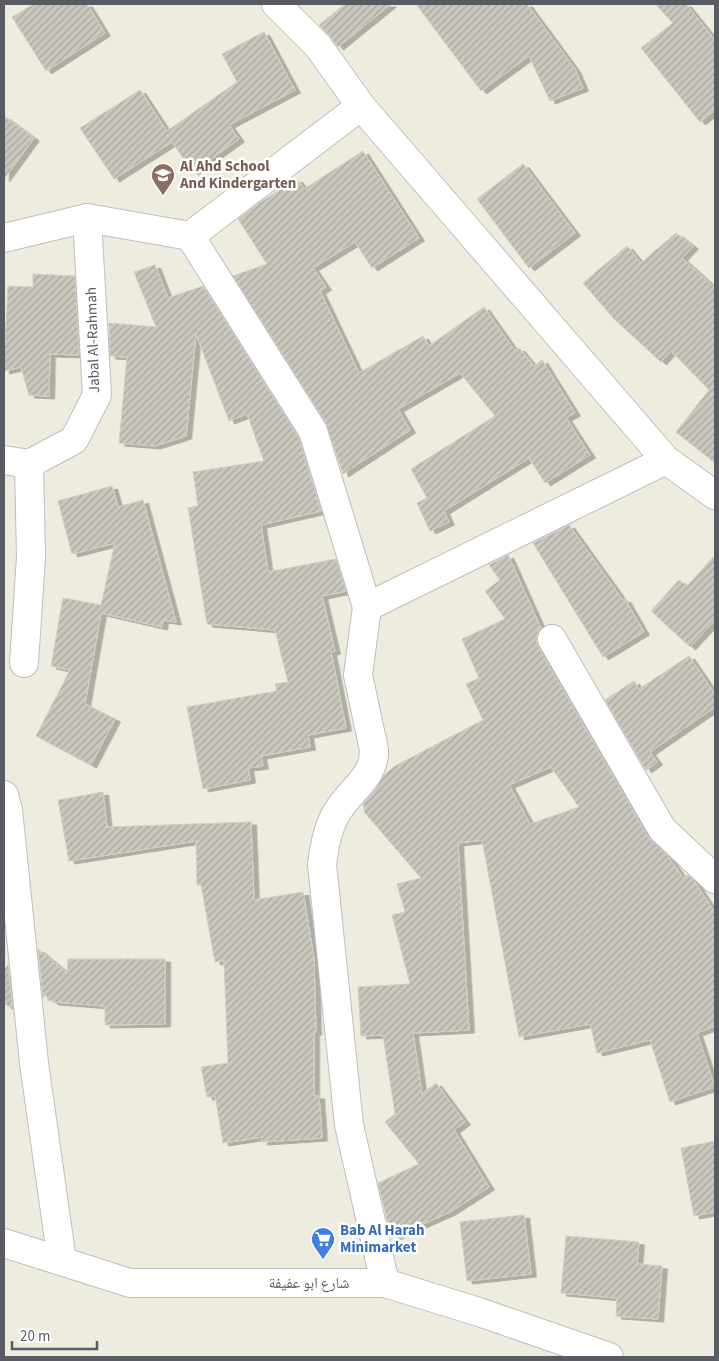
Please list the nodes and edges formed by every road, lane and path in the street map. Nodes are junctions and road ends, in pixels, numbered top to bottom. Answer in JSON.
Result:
{"nodes":[{"id":1,"x":276,"y":4,"type":"edge"},
{"id":2,"x":360,"y":106,"type":"junction"},
{"id":3,"x":87,"y":218,"type":"junction"},
{"id":4,"x":190,"y":236,"type":"junction"},
{"id":5,"x":4,"y":238,"type":"edge"},
{"id":6,"x":666,"y":460,"type":"junction"},
{"id":7,"x":17,"y":462,"type":"edge"},
{"id":8,"x":715,"y":495,"type":"edge"},
{"id":9,"x":367,"y":607,"type":"junction"},
{"id":10,"x":552,"y":639,"type":"dead end"},
{"id":11,"x":24,"y":663,"type":"dead end"},
{"id":12,"x":4,"y":795,"type":"edge"},
{"id":13,"x":715,"y":879,"type":"edge"},
{"id":14,"x":4,"y":1242,"type":"edge"},
{"id":15,"x":62,"y":1261,"type":"junction"},
{"id":16,"x":385,"y":1283,"type":"junction"},
{"id":17,"x":609,"y":1357,"type":"edge"}],
"edges":[{"from":1,"to":2,"type":"street"},
{"from":2,"to":4,"type":"street"},
{"from":2,"to":6,"type":"street"},
{"from":3,"to":4,"type":"street"},
{"from":3,"to":5,"type":"street"},
{"from":3,"to":7,"type":"street","name":"Jabal Al-Rahmah"},
{"from":4,"to":9,"type":"street"},
{"from":6,"to":8,"type":"street"},
{"from":6,"to":9,"type":"street"},
{"from":7,"to":11,"type":"street"},
{"from":9,"to":16,"type":"street"},
{"from":10,"to":13,"type":"street"},
{"from":12,"to":15,"type":"street"},
{"from":14,"to":15,"type":"street","name":"شارع ابو عفيفة"},
{"from":15,"to":16,"type":"street","name":"شارع ابو عفيفة"},
{"from":16,"to":17,"type":"street","name":"شارع ابو عفيفة"}]}
